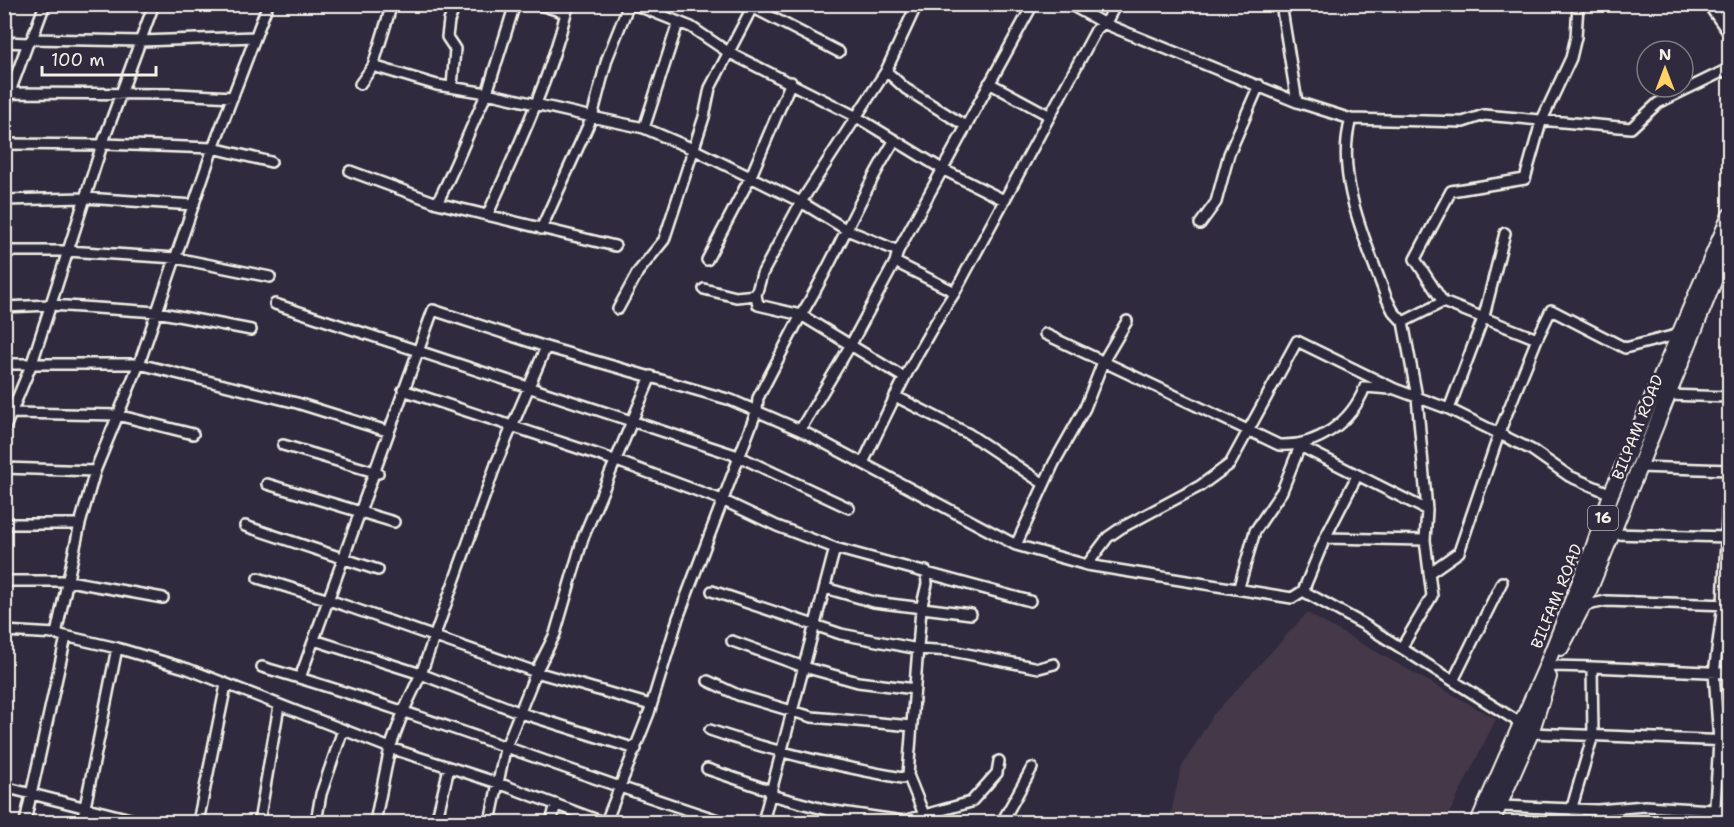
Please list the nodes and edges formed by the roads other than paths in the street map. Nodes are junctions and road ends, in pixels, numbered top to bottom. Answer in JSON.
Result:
{"nodes":[{"id":1,"x":45,"y":4,"type":"edge"},
{"id":2,"x":154,"y":4,"type":"edge"},
{"id":3,"x":268,"y":4,"type":"edge"},
{"id":4,"x":392,"y":4,"type":"edge"},
{"id":5,"x":456,"y":4,"type":"edge"},
{"id":6,"x":515,"y":4,"type":"edge"},
{"id":7,"x":537,"y":4,"type":"edge"},
{"id":8,"x":631,"y":4,"type":"edge"},
{"id":9,"x":917,"y":4,"type":"edge"},
{"id":10,"x":1033,"y":4,"type":"edge"},
{"id":11,"x":1069,"y":4,"type":"edge"},
{"id":12,"x":1116,"y":4,"type":"edge"},
{"id":13,"x":1281,"y":4,"type":"edge"},
{"id":14,"x":1578,"y":4,"type":"edge"},
{"id":15,"x":1708,"y":4,"type":"edge"},
{"id":16,"x":751,"y":5,"type":"edge"},
{"id":17,"x":568,"y":9,"type":"edge"},
{"id":18,"x":678,"y":22,"type":"junction"},
{"id":19,"x":1103,"y":23,"type":"junction"},
{"id":20,"x":1730,"y":35,"type":"edge"},
{"id":21,"x":255,"y":37,"type":"junction"},
{"id":22,"x":30,"y":41,"type":"junction"},
{"id":23,"x":141,"y":41,"type":"junction"},
{"id":24,"x":4,"y":42,"type":"edge"},
{"id":25,"x":728,"y":52,"type":"junction"},
{"id":26,"x":839,"y":52,"type":"dead end"},
{"id":27,"x":373,"y":66,"type":"junction"},
{"id":28,"x":1730,"y":68,"type":"edge"},
{"id":29,"x":886,"y":71,"type":"junction"},
{"id":30,"x":791,"y":82,"type":"junction"},
{"id":31,"x":989,"y":83,"type":"junction"},
{"id":32,"x":360,"y":84,"type":"dead end"},
{"id":33,"x":1259,"y":85,"type":"junction"},
{"id":34,"x":452,"y":87,"type":"junction"},
{"id":35,"x":7,"y":93,"type":"edge"},
{"id":36,"x":487,"y":93,"type":"junction"},
{"id":37,"x":123,"y":94,"type":"junction"},
{"id":38,"x":233,"y":97,"type":"junction"},
{"id":39,"x":1297,"y":102,"type":"junction"},
{"id":40,"x":536,"y":106,"type":"junction"},
{"id":41,"x":4,"y":108,"type":"edge"},
{"id":42,"x":855,"y":116,"type":"junction"},
{"id":43,"x":1050,"y":116,"type":"junction"},
{"id":44,"x":592,"y":117,"type":"junction"},
{"id":45,"x":1352,"y":119,"type":"junction"},
{"id":46,"x":1541,"y":122,"type":"junction"},
{"id":47,"x":964,"y":125,"type":"dead end"},
{"id":48,"x":645,"y":128,"type":"junction"},
{"id":49,"x":895,"y":140,"type":"junction"},
{"id":50,"x":4,"y":144,"type":"edge"},
{"id":51,"x":103,"y":144,"type":"junction"},
{"id":52,"x":213,"y":148,"type":"junction"},
{"id":53,"x":693,"y":149,"type":"junction"},
{"id":54,"x":272,"y":162,"type":"dead end"},
{"id":55,"x":942,"y":169,"type":"junction"},
{"id":56,"x":350,"y":171,"type":"dead end"},
{"id":57,"x":751,"y":176,"type":"junction"},
{"id":58,"x":85,"y":198,"type":"junction"},
{"id":59,"x":4,"y":200,"type":"edge"},
{"id":60,"x":1004,"y":200,"type":"junction"},
{"id":61,"x":801,"y":202,"type":"junction"},
{"id":62,"x":437,"y":203,"type":"junction"},
{"id":63,"x":194,"y":206,"type":"junction"},
{"id":64,"x":1730,"y":215,"type":"edge"},
{"id":65,"x":487,"y":216,"type":"junction"},
{"id":66,"x":1200,"y":224,"type":"dead end"},
{"id":67,"x":541,"y":229,"type":"junction"},
{"id":68,"x":846,"y":230,"type":"junction"},
{"id":69,"x":1505,"y":233,"type":"dead end"},
{"id":70,"x":1730,"y":242,"type":"edge"},
{"id":71,"x":615,"y":246,"type":"dead end"},
{"id":72,"x":4,"y":251,"type":"edge"},
{"id":73,"x":68,"y":251,"type":"junction"},
{"id":74,"x":898,"y":251,"type":"junction"},
{"id":75,"x":176,"y":258,"type":"junction"},
{"id":76,"x":707,"y":260,"type":"dead end"},
{"id":77,"x":895,"y":262,"type":"junction"},
{"id":78,"x":270,"y":277,"type":"dead end"},
{"id":79,"x":704,"y":289,"type":"dead end"},
{"id":80,"x":955,"y":292,"type":"junction"},
{"id":81,"x":756,"y":295,"type":"junction"},
{"id":82,"x":1443,"y":302,"type":"junction"},
{"id":83,"x":275,"y":304,"type":"dead end"},
{"id":84,"x":51,"y":305,"type":"junction"},
{"id":85,"x":4,"y":307,"type":"edge"},
{"id":86,"x":618,"y":309,"type":"dead end"},
{"id":87,"x":157,"y":312,"type":"junction"},
{"id":88,"x":801,"y":315,"type":"junction"},
{"id":89,"x":1484,"y":316,"type":"junction"},
{"id":90,"x":1127,"y":321,"type":"dead end"},
{"id":91,"x":1404,"y":322,"type":"junction"},
{"id":92,"x":251,"y":330,"type":"dead end"},
{"id":93,"x":1045,"y":334,"type":"dead end"},
{"id":94,"x":1680,"y":334,"type":"junction"},
{"id":95,"x":1538,"y":339,"type":"junction"},
{"id":96,"x":546,"y":346,"type":"junction"},
{"id":97,"x":850,"y":346,"type":"junction"},
{"id":98,"x":419,"y":350,"type":"junction"},
{"id":99,"x":1103,"y":362,"type":"junction"},
{"id":100,"x":32,"y":363,"type":"junction"},
{"id":101,"x":4,"y":364,"type":"edge"},
{"id":102,"x":138,"y":364,"type":"junction"},
{"id":103,"x":651,"y":376,"type":"junction"},
{"id":104,"x":903,"y":377,"type":"junction"},
{"id":105,"x":530,"y":386,"type":"junction"},
{"id":106,"x":1395,"y":389,"type":"junction"},
{"id":107,"x":403,"y":390,"type":"junction"},
{"id":108,"x":1667,"y":395,"type":"junction"},
{"id":109,"x":895,"y":396,"type":"junction"},
{"id":110,"x":1417,"y":397,"type":"junction"},
{"id":111,"x":1730,"y":398,"type":"edge"},
{"id":112,"x":1449,"y":409,"type":"junction"},
{"id":113,"x":757,"y":410,"type":"junction"},
{"id":114,"x":12,"y":413,"type":"junction"},
{"id":115,"x":117,"y":415,"type":"junction"},
{"id":116,"x":631,"y":420,"type":"junction"},
{"id":117,"x":514,"y":427,"type":"junction"},
{"id":118,"x":4,"y":430,"type":"edge"},
{"id":119,"x":800,"y":430,"type":"junction"},
{"id":120,"x":1249,"y":430,"type":"junction"},
{"id":121,"x":387,"y":431,"type":"dead end"},
{"id":122,"x":193,"y":434,"type":"dead end"},
{"id":123,"x":1500,"y":434,"type":"junction"},
{"id":124,"x":283,"y":445,"type":"dead end"},
{"id":125,"x":1300,"y":446,"type":"junction"},
{"id":126,"x":1730,"y":454,"type":"edge"},
{"id":127,"x":738,"y":456,"type":"junction"},
{"id":128,"x":614,"y":460,"type":"junction"},
{"id":129,"x":862,"y":463,"type":"junction"},
{"id":130,"x":1638,"y":467,"type":"junction"},
{"id":131,"x":4,"y":468,"type":"edge"},
{"id":132,"x":1729,"y":470,"type":"edge"},
{"id":133,"x":95,"y":471,"type":"junction"},
{"id":134,"x":378,"y":473,"type":"dead end"},
{"id":135,"x":1357,"y":476,"type":"junction"},
{"id":136,"x":1044,"y":483,"type":"junction"},
{"id":137,"x":267,"y":484,"type":"dead end"},
{"id":138,"x":1611,"y":494,"type":"junction"},
{"id":139,"x":722,"y":500,"type":"junction"},
{"id":140,"x":849,"y":508,"type":"dead end"},
{"id":141,"x":1427,"y":510,"type":"junction"},
{"id":142,"x":394,"y":522,"type":"dead end"},
{"id":143,"x":4,"y":524,"type":"edge"},
{"id":144,"x":80,"y":524,"type":"junction"},
{"id":145,"x":245,"y":526,"type":"dead end"},
{"id":146,"x":1612,"y":534,"type":"junction"},
{"id":147,"x":1728,"y":537,"type":"edge"},
{"id":148,"x":1325,"y":538,"type":"junction"},
{"id":149,"x":1425,"y":540,"type":"junction"},
{"id":150,"x":1016,"y":545,"type":"junction"},
{"id":151,"x":834,"y":548,"type":"junction"},
{"id":152,"x":1087,"y":565,"type":"junction"},
{"id":153,"x":378,"y":570,"type":"dead end"},
{"id":154,"x":926,"y":571,"type":"junction"},
{"id":155,"x":1429,"y":573,"type":"junction"},
{"id":156,"x":258,"y":578,"type":"dead end"},
{"id":157,"x":4,"y":580,"type":"edge"},
{"id":158,"x":69,"y":581,"type":"junction"},
{"id":159,"x":1502,"y":582,"type":"dead end"},
{"id":160,"x":1239,"y":587,"type":"junction"},
{"id":161,"x":825,"y":588,"type":"junction"},
{"id":162,"x":712,"y":591,"type":"dead end"},
{"id":163,"x":1303,"y":591,"type":"junction"},
{"id":164,"x":162,"y":598,"type":"dead end"},
{"id":165,"x":329,"y":600,"type":"junction"},
{"id":166,"x":1030,"y":601,"type":"dead end"},
{"id":167,"x":1726,"y":605,"type":"edge"},
{"id":168,"x":1583,"y":606,"type":"junction"},
{"id":169,"x":921,"y":609,"type":"junction"},
{"id":170,"x":971,"y":614,"type":"dead end"},
{"id":171,"x":816,"y":624,"type":"junction"},
{"id":172,"x":4,"y":631,"type":"edge"},
{"id":173,"x":61,"y":635,"type":"junction"},
{"id":174,"x":435,"y":635,"type":"junction"},
{"id":175,"x":314,"y":639,"type":"junction"},
{"id":176,"x":732,"y":641,"type":"dead end"},
{"id":177,"x":1402,"y":647,"type":"junction"},
{"id":178,"x":117,"y":648,"type":"junction"},
{"id":179,"x":918,"y":649,"type":"junction"},
{"id":180,"x":1054,"y":664,"type":"dead end"},
{"id":181,"x":262,"y":667,"type":"dead end"},
{"id":182,"x":1548,"y":667,"type":"junction"},
{"id":183,"x":1592,"y":667,"type":"junction"},
{"id":184,"x":804,"y":668,"type":"junction"},
{"id":185,"x":536,"y":672,"type":"junction"},
{"id":186,"x":1714,"y":673,"type":"junction"},
{"id":187,"x":1730,"y":673,"type":"edge"},
{"id":188,"x":421,"y":674,"type":"junction"},
{"id":189,"x":300,"y":678,"type":"junction"},
{"id":190,"x":1454,"y":679,"type":"junction"},
{"id":191,"x":708,"y":681,"type":"dead end"},
{"id":192,"x":226,"y":685,"type":"junction"},
{"id":193,"x":915,"y":689,"type":"junction"},
{"id":194,"x":651,"y":705,"type":"junction"},
{"id":195,"x":279,"y":706,"type":"junction"},
{"id":196,"x":404,"y":710,"type":"junction"},
{"id":197,"x":793,"y":711,"type":"junction"},
{"id":198,"x":521,"y":713,"type":"junction"},
{"id":199,"x":912,"y":726,"type":"junction"},
{"id":200,"x":1528,"y":729,"type":"junction"},
{"id":201,"x":343,"y":730,"type":"junction"},
{"id":202,"x":710,"y":730,"type":"dead end"},
{"id":203,"x":1593,"y":735,"type":"junction"},
{"id":204,"x":1719,"y":741,"type":"junction"},
{"id":205,"x":1730,"y":741,"type":"edge"},
{"id":206,"x":390,"y":748,"type":"junction"},
{"id":207,"x":506,"y":749,"type":"junction"},
{"id":208,"x":636,"y":749,"type":"junction"},
{"id":209,"x":782,"y":753,"type":"junction"},
{"id":210,"x":999,"y":761,"type":"dead end"},
{"id":211,"x":449,"y":768,"type":"junction"},
{"id":212,"x":1032,"y":768,"type":"dead end"},
{"id":213,"x":707,"y":769,"type":"dead end"},
{"id":214,"x":908,"y":775,"type":"junction"},
{"id":215,"x":498,"y":783,"type":"junction"},
{"id":216,"x":4,"y":787,"type":"edge"},
{"id":217,"x":619,"y":789,"type":"junction"},
{"id":218,"x":771,"y":793,"type":"junction"},
{"id":219,"x":32,"y":795,"type":"junction"},
{"id":220,"x":556,"y":804,"type":"junction"},
{"id":221,"x":1501,"y":806,"type":"junction"},
{"id":222,"x":1572,"y":807,"type":"junction"},
{"id":223,"x":85,"y":809,"type":"junction"},
{"id":224,"x":1713,"y":810,"type":"junction"},
{"id":225,"x":1730,"y":811,"type":"edge"},
{"id":226,"x":925,"y":819,"type":"edge"},
{"id":227,"x":25,"y":822,"type":"edge"},
{"id":228,"x":82,"y":822,"type":"edge"},
{"id":229,"x":142,"y":822,"type":"edge"},
{"id":230,"x":198,"y":822,"type":"edge"},
{"id":231,"x":259,"y":822,"type":"edge"},
{"id":232,"x":316,"y":822,"type":"edge"},
{"id":233,"x":375,"y":822,"type":"edge"},
{"id":234,"x":436,"y":822,"type":"edge"},
{"id":235,"x":490,"y":822,"type":"edge"},
{"id":236,"x":551,"y":822,"type":"edge"},
{"id":237,"x":604,"y":822,"type":"edge"},
{"id":238,"x":723,"y":822,"type":"edge"},
{"id":239,"x":763,"y":822,"type":"edge"},
{"id":240,"x":1002,"y":822,"type":"edge"},
{"id":241,"x":1479,"y":822,"type":"edge"},
{"id":242,"x":1492,"y":822,"type":"edge"},
{"id":243,"x":1581,"y":822,"type":"edge"},
{"id":244,"x":1714,"y":822,"type":"edge"}],
"edges":[{"from":1,"to":22,"type":"street"},
{"from":2,"to":23,"type":"street"},
{"from":3,"to":21,"type":"street"},
{"from":4,"to":27,"type":"street"},
{"from":5,"to":34,"type":"street"},
{"from":6,"to":36,"type":"street"},
{"from":7,"to":17,"type":"street"},
{"from":8,"to":18,"type":"street"},
{"from":8,"to":44,"type":"street"},
{"from":9,"to":29,"type":"street"},
{"from":10,"to":31,"type":"street"},
{"from":11,"to":19,"type":"street"},
{"from":12,"to":19,"type":"street"},
{"from":13,"to":39,"type":"street"},
{"from":14,"to":46,"type":"street"},
{"from":15,"to":20,"type":"street"},
{"from":16,"to":25,"type":"street"},
{"from":16,"to":26,"type":"street"},
{"from":17,"to":40,"type":"street"},
{"from":18,"to":25,"type":"street"},
{"from":18,"to":48,"type":"street"},
{"from":19,"to":33,"type":"street"},
{"from":19,"to":43,"type":"street"},
{"from":21,"to":23,"type":"street"},
{"from":21,"to":38,"type":"street"},
{"from":22,"to":23,"type":"street"},
{"from":22,"to":24,"type":"street"},
{"from":22,"to":35,"type":"street"},
{"from":23,"to":37,"type":"street"},
{"from":25,"to":30,"type":"street"},
{"from":25,"to":53,"type":"street"},
{"from":27,"to":32,"type":"street"},
{"from":27,"to":34,"type":"street"},
{"from":28,"to":46,"type":"street"},
{"from":29,"to":42,"type":"street"},
{"from":29,"to":47,"type":"street"},
{"from":30,"to":42,"type":"street"},
{"from":30,"to":57,"type":"street"},
{"from":31,"to":43,"type":"street"},
{"from":31,"to":55,"type":"street"},
{"from":33,"to":39,"type":"street"},
{"from":33,"to":66,"type":"street"},
{"from":34,"to":36,"type":"street"},
{"from":35,"to":37,"type":"street"},
{"from":35,"to":41,"type":"street"},
{"from":36,"to":40,"type":"street"},
{"from":36,"to":62,"type":"street"},
{"from":37,"to":38,"type":"street"},
{"from":37,"to":51,"type":"street"},
{"from":38,"to":52,"type":"street"},
{"from":39,"to":45,"type":"street"},
{"from":40,"to":44,"type":"street"},
{"from":40,"to":65,"type":"street"},
{"from":42,"to":49,"type":"street"},
{"from":42,"to":61,"type":"street"},
{"from":43,"to":60,"type":"street"},
{"from":44,"to":48,"type":"street"},
{"from":44,"to":67,"type":"street"},
{"from":45,"to":46,"type":"street"},
{"from":45,"to":91,"type":"street"},
{"from":46,"to":82,"type":"street"},
{"from":48,"to":53,"type":"street"},
{"from":49,"to":55,"type":"street"},
{"from":49,"to":68,"type":"street"},
{"from":50,"to":51,"type":"street"},
{"from":51,"to":52,"type":"street"},
{"from":51,"to":58,"type":"street"},
{"from":52,"to":54,"type":"street"},
{"from":52,"to":63,"type":"street"},
{"from":53,"to":57,"type":"street"},
{"from":53,"to":86,"type":"street"},
{"from":55,"to":60,"type":"street"},
{"from":55,"to":74,"type":"street"},
{"from":56,"to":62,"type":"street"},
{"from":57,"to":61,"type":"street"},
{"from":57,"to":76,"type":"street"},
{"from":58,"to":59,"type":"street"},
{"from":58,"to":63,"type":"street"},
{"from":58,"to":73,"type":"street"},
{"from":60,"to":80,"type":"street"},
{"from":61,"to":68,"type":"street"},
{"from":61,"to":81,"type":"street"},
{"from":62,"to":65,"type":"street"},
{"from":63,"to":75,"type":"street"},
{"from":64,"to":94,"type":"main road","name":"BILFAM ROAD","number":"16"},
{"from":65,"to":67,"type":"street"},
{"from":67,"to":71,"type":"street"},
{"from":68,"to":74,"type":"street"},
{"from":68,"to":88,"type":"street"},
{"from":69,"to":89,"type":"street"},
{"from":70,"to":108,"type":"main road","name":"BILPAM ROAD","number":"16"},
{"from":72,"to":73,"type":"street"},
{"from":73,"to":75,"type":"street"},
{"from":73,"to":84,"type":"street"},
{"from":74,"to":77,"type":"street"},
{"from":75,"to":78,"type":"street"},
{"from":75,"to":87,"type":"street"},
{"from":77,"to":80,"type":"street"},
{"from":77,"to":97,"type":"street"},
{"from":79,"to":81,"type":"street"},
{"from":80,"to":104,"type":"street"},
{"from":81,"to":88,"type":"street"},
{"from":82,"to":89,"type":"street"},
{"from":82,"to":91,"type":"street"},
{"from":83,"to":98,"type":"street"},
{"from":84,"to":85,"type":"street"},
{"from":84,"to":87,"type":"street"},
{"from":84,"to":100,"type":"street"},
{"from":87,"to":92,"type":"street"},
{"from":87,"to":102,"type":"street"},
{"from":88,"to":97,"type":"street"},
{"from":88,"to":113,"type":"street"},
{"from":89,"to":95,"type":"street"},
{"from":89,"to":112,"type":"street"},
{"from":90,"to":99,"type":"street"},
{"from":91,"to":110,"type":"street"},
{"from":93,"to":99,"type":"street"},
{"from":94,"to":95,"type":"street"},
{"from":94,"to":138,"type":"main road","name":"BILFAM ROAD","number":"16"},
{"from":95,"to":123,"type":"street"},
{"from":96,"to":98,"type":"street"},
{"from":96,"to":103,"type":"street"},
{"from":96,"to":105,"type":"street"},
{"from":97,"to":104,"type":"street"},
{"from":97,"to":119,"type":"street"},
{"from":98,"to":105,"type":"street"},
{"from":98,"to":107,"type":"street"},
{"from":99,"to":120,"type":"street"},
{"from":99,"to":136,"type":"street"},
{"from":100,"to":101,"type":"street"},
{"from":100,"to":102,"type":"street"},
{"from":100,"to":114,"type":"street"},
{"from":102,"to":115,"type":"street"},
{"from":102,"to":121,"type":"street"},
{"from":103,"to":113,"type":"street"},
{"from":103,"to":116,"type":"street"},
{"from":104,"to":109,"type":"street"},
{"from":105,"to":116,"type":"street"},
{"from":105,"to":117,"type":"street"},
{"from":106,"to":110,"type":"street"},
{"from":106,"to":120,"type":"street"},
{"from":106,"to":125,"type":"street"},
{"from":107,"to":117,"type":"street"},
{"from":107,"to":165,"type":"street"},
{"from":108,"to":111,"type":"street"},
{"from":108,"to":130,"type":"main road","name":"BILPAM ROAD","number":"16"},
{"from":109,"to":129,"type":"street"},
{"from":109,"to":136,"type":"street"},
{"from":110,"to":112,"type":"street"},
{"from":110,"to":141,"type":"street"},
{"from":112,"to":123,"type":"street"},
{"from":113,"to":119,"type":"street"},
{"from":113,"to":127,"type":"street"},
{"from":114,"to":115,"type":"street"},
{"from":114,"to":118,"type":"street"},
{"from":115,"to":122,"type":"street"},
{"from":115,"to":133,"type":"street"},
{"from":116,"to":127,"type":"street"},
{"from":116,"to":128,"type":"street"},
{"from":117,"to":128,"type":"street"},
{"from":117,"to":174,"type":"street"},
{"from":119,"to":129,"type":"street"},
{"from":120,"to":125,"type":"street"},
{"from":120,"to":152,"type":"street"},
{"from":123,"to":138,"type":"street"},
{"from":123,"to":155,"type":"street"},
{"from":124,"to":134,"type":"street"},
{"from":125,"to":135,"type":"street"},
{"from":125,"to":160,"type":"street"},
{"from":126,"to":132,"type":"street"},
{"from":127,"to":139,"type":"street"},
{"from":127,"to":140,"type":"street"},
{"from":128,"to":139,"type":"street"},
{"from":128,"to":185,"type":"street"},
{"from":129,"to":150,"type":"street"},
{"from":130,"to":132,"type":"street"},
{"from":130,"to":146,"type":"main road","name":"BILPAM ROAD","number":"16"},
{"from":131,"to":133,"type":"street"},
{"from":132,"to":147,"type":"street"},
{"from":133,"to":144,"type":"street"},
{"from":135,"to":141,"type":"street"},
{"from":135,"to":148,"type":"street"},
{"from":136,"to":150,"type":"street"},
{"from":137,"to":142,"type":"street"},
{"from":138,"to":182,"type":"main road","name":"BILFAM ROAD","number":"16"},
{"from":139,"to":151,"type":"street"},
{"from":139,"to":194,"type":"street"},
{"from":141,"to":149,"type":"street"},
{"from":143,"to":144,"type":"street"},
{"from":144,"to":158,"type":"street"},
{"from":145,"to":153,"type":"street"},
{"from":146,"to":147,"type":"street"},
{"from":146,"to":168,"type":"main road","name":"BILPAM ROAD","number":"16"},
{"from":147,"to":167,"type":"street"},
{"from":148,"to":149,"type":"street"},
{"from":148,"to":163,"type":"street"},
{"from":149,"to":155,"type":"street"},
{"from":150,"to":152,"type":"street"},
{"from":151,"to":154,"type":"street"},
{"from":151,"to":161,"type":"street"},
{"from":152,"to":160,"type":"street"},
{"from":154,"to":166,"type":"street"},
{"from":154,"to":169,"type":"street"},
{"from":155,"to":177,"type":"street"},
{"from":156,"to":165,"type":"street"},
{"from":157,"to":158,"type":"street"},
{"from":158,"to":164,"type":"street"},
{"from":158,"to":173,"type":"street"},
{"from":159,"to":190,"type":"street"},
{"from":160,"to":163,"type":"street"},
{"from":161,"to":169,"type":"street"},
{"from":161,"to":171,"type":"street"},
{"from":162,"to":171,"type":"street"},
{"from":163,"to":177,"type":"street"},
{"from":165,"to":174,"type":"street"},
{"from":165,"to":175,"type":"street"},
{"from":167,"to":168,"type":"street"},
{"from":167,"to":186,"type":"street"},
{"from":168,"to":182,"type":"main road","name":"BILPAM ROAD","number":"16"},
{"from":169,"to":170,"type":"street"},
{"from":169,"to":179,"type":"street"},
{"from":171,"to":179,"type":"street"},
{"from":171,"to":184,"type":"street"},
{"from":172,"to":173,"type":"street"},
{"from":173,"to":178,"type":"street"},
{"from":173,"to":219,"type":"street"},
{"from":174,"to":185,"type":"street"},
{"from":174,"to":188,"type":"street"},
{"from":175,"to":188,"type":"street"},
{"from":175,"to":189,"type":"street"},
{"from":176,"to":184,"type":"street"},
{"from":177,"to":190,"type":"street"},
{"from":178,"to":192,"type":"street"},
{"from":178,"to":223,"type":"street"},
{"from":179,"to":180,"type":"street"},
{"from":179,"to":193,"type":"street"},
{"from":181,"to":189,"type":"street"},
{"from":182,"to":183,"type":"street"},
{"from":182,"to":200,"type":"main road","name":"BILPAM ROAD","number":"16"},
{"from":183,"to":186,"type":"street"},
{"from":183,"to":203,"type":"street"},
{"from":184,"to":193,"type":"street"},
{"from":184,"to":197,"type":"street"},
{"from":185,"to":194,"type":"street"},
{"from":185,"to":198,"type":"street"},
{"from":186,"to":187,"type":"street"},
{"from":186,"to":204,"type":"street"},
{"from":188,"to":196,"type":"street"},
{"from":188,"to":198,"type":"street"},
{"from":189,"to":196,"type":"street"},
{"from":190,"to":200,"type":"street"},
{"from":191,"to":197,"type":"street"},
{"from":192,"to":195,"type":"street"},
{"from":192,"to":230,"type":"street"},
{"from":193,"to":199,"type":"street"},
{"from":194,"to":208,"type":"street"},
{"from":195,"to":201,"type":"street"},
{"from":195,"to":231,"type":"street"},
{"from":196,"to":206,"type":"street"},
{"from":196,"to":207,"type":"street"},
{"from":197,"to":199,"type":"street"},
{"from":197,"to":209,"type":"street"},
{"from":198,"to":207,"type":"street"},
{"from":198,"to":208,"type":"street"},
{"from":199,"to":214,"type":"street"},
{"from":200,"to":203,"type":"street"},
{"from":200,"to":221,"type":"main road","name":"BILPAM ROAD","number":"16"},
{"from":200,"to":241,"type":"main road","number":"16"},
{"from":201,"to":206,"type":"street"},
{"from":201,"to":232,"type":"street"},
{"from":202,"to":209,"type":"street"},
{"from":203,"to":204,"type":"street"},
{"from":203,"to":222,"type":"street"},
{"from":204,"to":205,"type":"street"},
{"from":204,"to":224,"type":"street"},
{"from":206,"to":211,"type":"street"},
{"from":206,"to":233,"type":"street"},
{"from":207,"to":215,"type":"street"},
{"from":207,"to":217,"type":"street"},
{"from":208,"to":217,"type":"street"},
{"from":209,"to":214,"type":"street"},
{"from":209,"to":218,"type":"street"},
{"from":210,"to":226,"type":"street"},
{"from":211,"to":215,"type":"street"},
{"from":211,"to":234,"type":"street"},
{"from":212,"to":240,"type":"street"},
{"from":213,"to":218,"type":"street"},
{"from":214,"to":226,"type":"street"},
{"from":215,"to":220,"type":"street"},
{"from":215,"to":235,"type":"street"},
{"from":216,"to":219,"type":"street"},
{"from":217,"to":237,"type":"street"},
{"from":217,"to":238,"type":"street"},
{"from":218,"to":226,"type":"street"},
{"from":218,"to":239,"type":"street"},
{"from":219,"to":223,"type":"street"},
{"from":219,"to":227,"type":"street"},
{"from":220,"to":236,"type":"street"},
{"from":220,"to":237,"type":"street"},
{"from":221,"to":222,"type":"street"},
{"from":221,"to":242,"type":"main road","name":"BILPAM ROAD","number":"16"},
{"from":222,"to":224,"type":"street"},
{"from":222,"to":243,"type":"street"},
{"from":223,"to":228,"type":"street"},
{"from":223,"to":229,"type":"street"},
{"from":224,"to":225,"type":"street"},
{"from":224,"to":244,"type":"street"}]}
